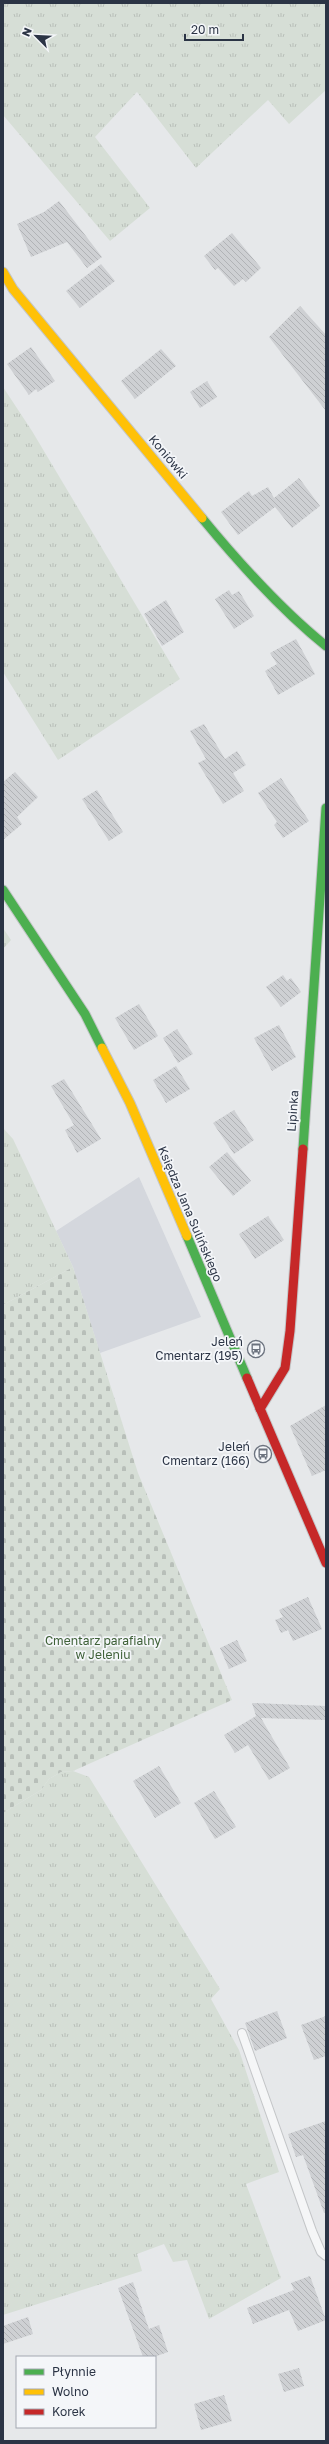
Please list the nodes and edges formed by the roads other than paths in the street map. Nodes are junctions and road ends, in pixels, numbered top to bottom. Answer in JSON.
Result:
{"nodes":[{"id":1,"x":3,"y":272,"type":"edge"},
{"id":2,"x":326,"y":646,"type":"edge"},
{"id":3,"x":326,"y":808,"type":"edge"},
{"id":4,"x":3,"y":890,"type":"edge"},
{"id":5,"x":260,"y":1409,"type":"junction"},
{"id":6,"x":326,"y":1563,"type":"edge"},
{"id":7,"x":242,"y":2033,"type":"dead end"},
{"id":8,"x":326,"y":2256,"type":"edge"}],
"edges":[{"from":1,"to":2,"type":"street","name":"Koniówki"},
{"from":3,"to":5,"type":"street","name":"Lipinka"},
{"from":4,"to":5,"type":"street","name":"Księdza Jana Sulińskiego"},
{"from":5,"to":6,"type":"street","name":"Księdza Jana Sulińskiego"},
{"from":7,"to":8,"type":"lane"}]}
